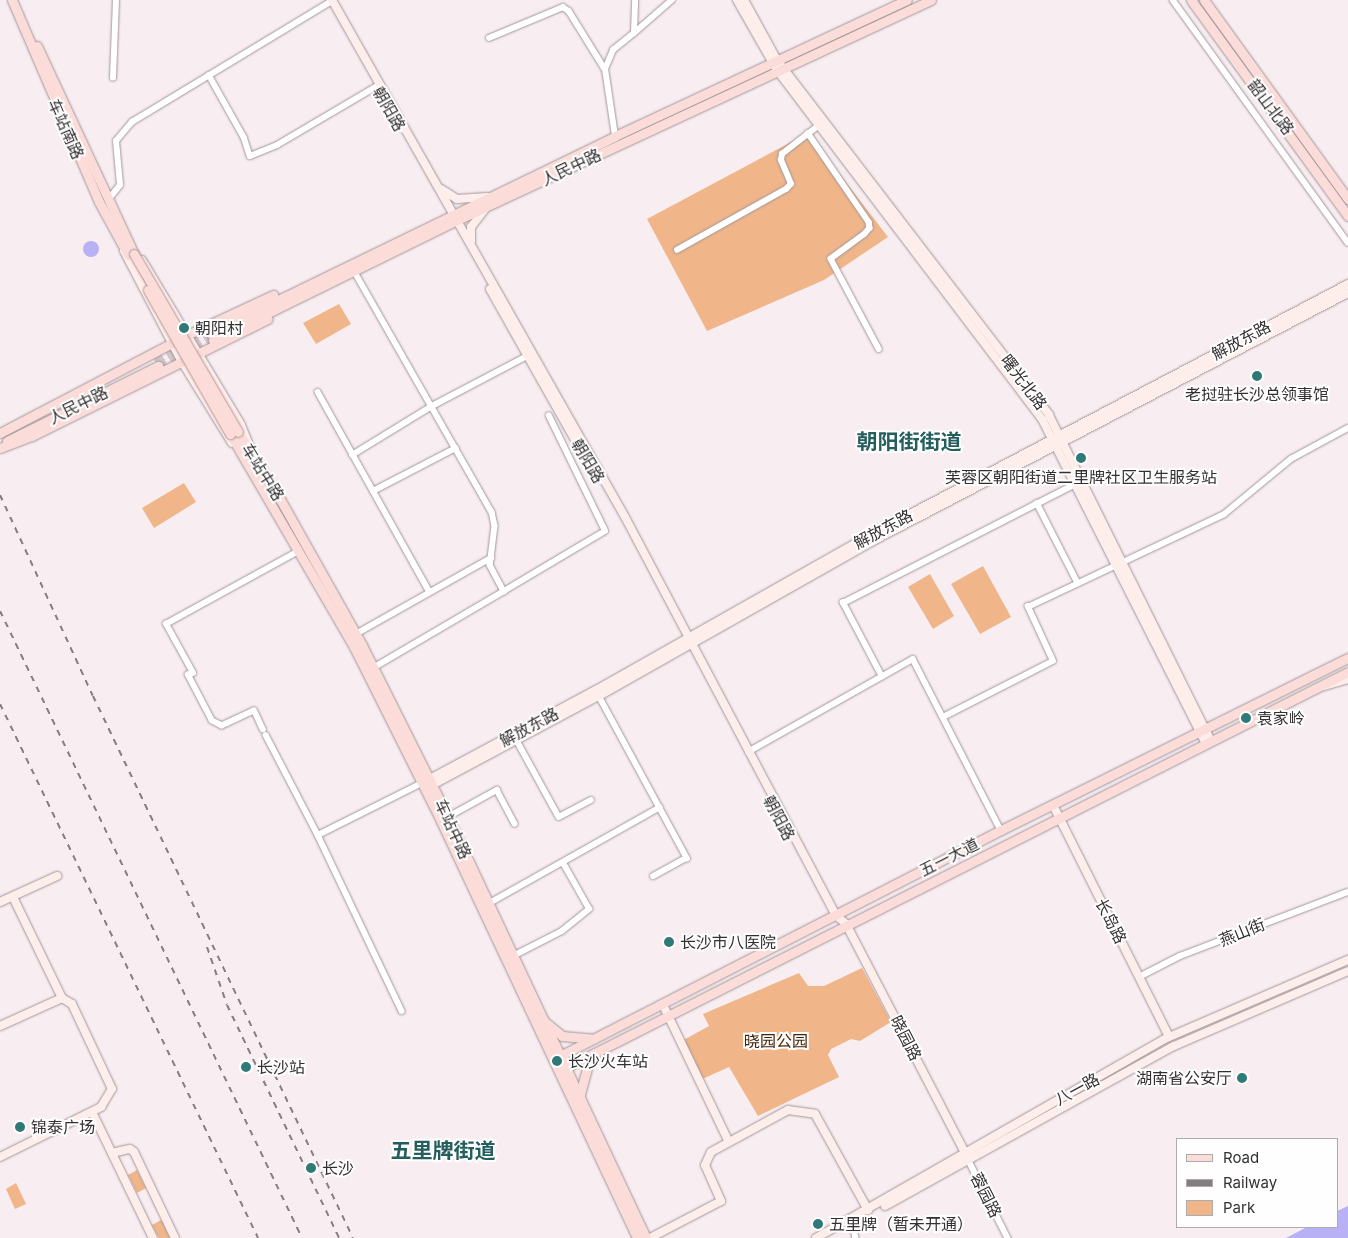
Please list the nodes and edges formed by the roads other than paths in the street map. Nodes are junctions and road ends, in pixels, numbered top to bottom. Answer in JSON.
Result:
{"nodes":[{"id":1,"x":12,"y":0,"type":"edge"},
{"id":2,"x":17,"y":0,"type":"edge"},
{"id":3,"x":116,"y":0,"type":"edge"},
{"id":4,"x":635,"y":0,"type":"edge"},
{"id":5,"x":672,"y":0,"type":"edge"},
{"id":6,"x":737,"y":0,"type":"edge"},
{"id":7,"x":744,"y":0,"type":"edge"},
{"id":8,"x":907,"y":0,"type":"edge"},
{"id":9,"x":931,"y":0,"type":"edge"},
{"id":10,"x":1173,"y":0,"type":"edge"},
{"id":11,"x":1191,"y":0,"type":"edge"},
{"id":12,"x":1204,"y":0,"type":"edge"},
{"id":13,"x":330,"y":1,"type":"edge"},
{"id":14,"x":634,"y":33,"type":"junction"},
{"id":15,"x":489,"y":38,"type":"dead end"},
{"id":16,"x":774,"y":61,"type":"junction"},
{"id":17,"x":605,"y":69,"type":"junction"},
{"id":18,"x":780,"y":69,"type":"junction"},
{"id":19,"x":209,"y":75,"type":"junction"},
{"id":20,"x":112,"y":78,"type":"dead end"},
{"id":21,"x":378,"y":86,"type":"junction"},
{"id":22,"x":818,"y":126,"type":"junction"},
{"id":23,"x":808,"y":133,"type":"junction"},
{"id":24,"x":616,"y":136,"type":"junction"},
{"id":25,"x":437,"y":184,"type":"junction"},
{"id":26,"x":1348,"y":199,"type":"edge"},
{"id":27,"x":108,"y":200,"type":"junction"},
{"id":28,"x":489,"y":201,"type":"junction"},
{"id":29,"x":1348,"y":216,"type":"edge"},
{"id":30,"x":453,"y":218,"type":"junction"},
{"id":31,"x":122,"y":236,"type":"junction"},
{"id":32,"x":1348,"y":242,"type":"edge"},
{"id":33,"x":472,"y":246,"type":"junction"},
{"id":34,"x":678,"y":250,"type":"dead end"},
{"id":35,"x":131,"y":254,"type":"joint"},
{"id":36,"x":374,"y":256,"type":"junction"},
{"id":37,"x":356,"y":274,"type":"junction"},
{"id":38,"x":1348,"y":284,"type":"edge"},
{"id":39,"x":1348,"y":293,"type":"edge"},
{"id":40,"x":189,"y":334,"type":"junction"},
{"id":41,"x":211,"y":336,"type":"tunnel mouth"},
{"id":42,"x":171,"y":343,"type":"junction"},
{"id":43,"x":879,"y":349,"type":"dead end"},
{"id":44,"x":200,"y":354,"type":"junction"},
{"id":45,"x":529,"y":355,"type":"junction"},
{"id":46,"x":182,"y":362,"type":"junction"},
{"id":47,"x":318,"y":392,"type":"dead end"},
{"id":48,"x":432,"y":406,"type":"junction"},
{"id":49,"x":549,"y":416,"type":"dead end"},
{"id":50,"x":1348,"y":428,"type":"edge"},
{"id":51,"x":0,"y":433,"type":"edge"},
{"id":52,"x":0,"y":438,"type":"edge"},
{"id":53,"x":1059,"y":440,"type":"junction"},
{"id":54,"x":0,"y":444,"type":"edge"},
{"id":55,"x":0,"y":448,"type":"edge"},
{"id":56,"x":456,"y":448,"type":"junction"},
{"id":57,"x":352,"y":455,"type":"junction"},
{"id":58,"x":249,"y":456,"type":"junction"},
{"id":59,"x":1079,"y":482,"type":"junction"},
{"id":60,"x":373,"y":491,"type":"junction"},
{"id":61,"x":1037,"y":503,"type":"junction"},
{"id":62,"x":297,"y":552,"type":"junction"},
{"id":63,"x":491,"y":558,"type":"junction"},
{"id":64,"x":1119,"y":564,"type":"junction"},
{"id":65,"x":1078,"y":583,"type":"junction"},
{"id":66,"x":504,"y":591,"type":"junction"},
{"id":67,"x":430,"y":592,"type":"junction"},
{"id":68,"x":356,"y":634,"type":"junction"},
{"id":69,"x":688,"y":641,"type":"junction"},
{"id":70,"x":1348,"y":658,"type":"edge"},
{"id":71,"x":374,"y":668,"type":"junction"},
{"id":72,"x":1348,"y":672,"type":"edge"},
{"id":73,"x":882,"y":677,"type":"junction"},
{"id":74,"x":1348,"y":679,"type":"edge"},
{"id":75,"x":1322,"y":687,"type":"junction"},
{"id":76,"x":598,"y":693,"type":"junction"},
{"id":77,"x":943,"y":717,"type":"junction"},
{"id":78,"x":1202,"y":730,"type":"junction"},
{"id":79,"x":516,"y":738,"type":"junction"},
{"id":80,"x":1209,"y":743,"type":"junction"},
{"id":81,"x":748,"y":752,"type":"junction"},
{"id":82,"x":428,"y":782,"type":"junction"},
{"id":83,"x":591,"y":800,"type":"dead end"},
{"id":84,"x":1053,"y":805,"type":"junction"},
{"id":85,"x":660,"y":807,"type":"junction"},
{"id":86,"x":448,"y":817,"type":"junction"},
{"id":87,"x":1059,"y":817,"type":"junction"},
{"id":88,"x":515,"y":824,"type":"dead end"},
{"id":89,"x":1001,"y":830,"type":"junction"},
{"id":90,"x":318,"y":835,"type":"junction"},
{"id":91,"x":564,"y":865,"type":"dead end"},
{"id":92,"x":57,"y":876,"type":"dead end"},
{"id":93,"x":654,"y":876,"type":"dead end"},
{"id":94,"x":1348,"y":892,"type":"edge"},
{"id":95,"x":13,"y":897,"type":"junction"},
{"id":96,"x":0,"y":902,"type":"edge"},
{"id":97,"x":488,"y":904,"type":"junction"},
{"id":98,"x":834,"y":916,"type":"junction"},
{"id":99,"x":842,"y":926,"type":"junction"},
{"id":100,"x":509,"y":958,"type":"junction"},
{"id":101,"x":1348,"y":960,"type":"edge"},
{"id":102,"x":1348,"y":971,"type":"edge"},
{"id":103,"x":1139,"y":977,"type":"junction"},
{"id":104,"x":62,"y":998,"type":"junction"},
{"id":105,"x":663,"y":1005,"type":"junction"},
{"id":106,"x":402,"y":1011,"type":"dead end"},
{"id":107,"x":667,"y":1014,"type":"junction"},
{"id":108,"x":542,"y":1019,"type":"junction"},
{"id":109,"x":0,"y":1026,"type":"edge"},
{"id":110,"x":1169,"y":1037,"type":"junction"},
{"id":111,"x":597,"y":1039,"type":"junction"},
{"id":112,"x":597,"y":1051,"type":"junction"},
{"id":113,"x":556,"y":1058,"type":"junction"},
{"id":114,"x":561,"y":1070,"type":"junction"},
{"id":115,"x":579,"y":1098,"type":"junction"},
{"id":116,"x":92,"y":1112,"type":"junction"},
{"id":117,"x":591,"y":1133,"type":"junction"},
{"id":118,"x":728,"y":1140,"type":"junction"},
{"id":119,"x":112,"y":1153,"type":"junction"},
{"id":120,"x":0,"y":1157,"type":"edge"},
{"id":121,"x":967,"y":1157,"type":"junction"},
{"id":122,"x":868,"y":1210,"type":"junction"},
{"id":123,"x":853,"y":1223,"type":"junction"},
{"id":124,"x":154,"y":1238,"type":"edge"},
{"id":125,"x":175,"y":1238,"type":"edge"},
{"id":126,"x":637,"y":1238,"type":"edge"},
{"id":127,"x":646,"y":1238,"type":"edge"},
{"id":128,"x":650,"y":1238,"type":"edge"},
{"id":129,"x":816,"y":1238,"type":"edge"},
{"id":130,"x":826,"y":1238,"type":"edge"},
{"id":131,"x":856,"y":1238,"type":"edge"},
{"id":132,"x":1008,"y":1238,"type":"edge"}],
"edges":[{"from":1,"to":31,"type":"main road","name":"车站南路"},
{"from":2,"to":27,"type":"main road","name":"车站南路"},
{"from":3,"to":20,"type":"street"},
{"from":4,"to":14,"type":"street"},
{"from":5,"to":14,"type":"street"},
{"from":6,"to":16,"type":"street"},
{"from":7,"to":16,"type":"street"},
{"from":8,"to":16,"type":"main road","name":"人民中路"},
{"from":9,"to":18,"type":"main road","name":"人民中路"},
{"from":10,"to":32,"type":"street"},
{"from":11,"to":29,"type":"main road","name":"韶山北路"},
{"from":12,"to":26,"type":"main road","name":"韶山北路"},
{"from":13,"to":19,"type":"street"},
{"from":13,"to":21,"type":"street","name":"朝阳路"},
{"from":14,"to":17,"type":"street"},
{"from":15,"to":17,"type":"street"},
{"from":16,"to":18,"type":"street","name":"曙光北路"},
{"from":16,"to":24,"type":"main road","name":"人民中路"},
{"from":17,"to":24,"type":"street"},
{"from":18,"to":22,"type":"street","name":"曙光北路"},
{"from":18,"to":28,"type":"main road","name":"人民中路"},
{"from":18,"to":53,"type":"street","name":"曙光北路"},
{"from":19,"to":21,"type":"street"},
{"from":19,"to":27,"type":"street"},
{"from":21,"to":25,"type":"street","name":"朝阳路"},
{"from":21,"to":30,"type":"street","name":"朝阳路"},
{"from":22,"to":23,"type":"street"},
{"from":22,"to":53,"type":"street","name":"曙光北路"},
{"from":23,"to":34,"type":"street"},
{"from":23,"to":43,"type":"street"},
{"from":24,"to":28,"type":"main road","name":"人民中路"},
{"from":25,"to":28,"type":"street"},
{"from":25,"to":30,"type":"street","name":"朝阳路"},
{"from":27,"to":31,"type":"main road","name":"车站南路"},
{"from":28,"to":30,"type":"main road","name":"人民中路"},
{"from":28,"to":33,"type":"street"},
{"from":30,"to":33,"type":"street","name":"朝阳路"},
{"from":30,"to":36,"type":"main road","name":"人民中路"},
{"from":30,"to":45,"type":"street","name":"朝阳路"},
{"from":31,"to":35,"type":"main road","name":"车站南路"},
{"from":31,"to":40,"type":"street"},
{"from":31,"to":42,"type":"street"},
{"from":33,"to":45,"type":"street","name":"朝阳路"},
{"from":35,"to":58,"type":"main road","name":"车站中路","bridge":true},
{"from":36,"to":37,"type":"main road"},
{"from":36,"to":40,"type":"main road"},
{"from":36,"to":41,"type":"main road","name":"人民中路"},
{"from":37,"to":44,"type":"main road"},
{"from":37,"to":48,"type":"street"},
{"from":38,"to":53,"type":"street","name":"解放东路"},
{"from":39,"to":53,"type":"street","name":"解放东路"},
{"from":40,"to":42,"type":"main road"},
{"from":40,"to":44,"type":"street"},
{"from":42,"to":46,"type":"street"},
{"from":42,"to":51,"type":"main road"},
{"from":44,"to":46,"type":"main road"},
{"from":44,"to":58,"type":"street"},
{"from":45,"to":48,"type":"street"},
{"from":45,"to":69,"type":"street","name":"朝阳路"},
{"from":46,"to":55,"type":"main road"},
{"from":46,"to":58,"type":"street"},
{"from":47,"to":57,"type":"street"},
{"from":48,"to":56,"type":"street"},
{"from":48,"to":57,"type":"street"},
{"from":49,"to":66,"type":"street"},
{"from":50,"to":64,"type":"street"},
{"from":52,"to":54,"type":"main road","name":"人民中路"},
{"from":53,"to":59,"type":"street","name":"曙光北路"},
{"from":53,"to":69,"type":"street","name":"解放东路"},
{"from":56,"to":60,"type":"street"},
{"from":56,"to":63,"type":"street"},
{"from":57,"to":60,"type":"street"},
{"from":58,"to":62,"type":"main road","name":"车站中路"},
{"from":58,"to":68,"type":"main road","name":"车站中路"},
{"from":59,"to":61,"type":"street"},
{"from":59,"to":64,"type":"street","name":"曙光北路"},
{"from":60,"to":67,"type":"street"},
{"from":61,"to":65,"type":"street"},
{"from":61,"to":73,"type":"street"},
{"from":62,"to":82,"type":"main road","name":"车站中路"},
{"from":62,"to":90,"type":"street"},
{"from":63,"to":66,"type":"street"},
{"from":63,"to":67,"type":"street"},
{"from":64,"to":65,"type":"street"},
{"from":64,"to":78,"type":"street","name":"曙光北路"},
{"from":65,"to":77,"type":"street"},
{"from":66,"to":71,"type":"street"},
{"from":67,"to":68,"type":"street"},
{"from":68,"to":71,"type":"main road","name":"车站中路"},
{"from":69,"to":76,"type":"street","name":"解放东路"},
{"from":69,"to":81,"type":"street","name":"朝阳路"},
{"from":69,"to":98,"type":"street","name":"朝阳路"},
{"from":70,"to":78,"type":"main road","name":"五一大道"},
{"from":71,"to":82,"type":"main road","name":"车站中路"},
{"from":72,"to":75,"type":"main road","name":"五一大道"},
{"from":73,"to":77,"type":"street"},
{"from":73,"to":81,"type":"street"},
{"from":74,"to":75,"type":"street"},
{"from":75,"to":80,"type":"main road","name":"五一大道"},
{"from":76,"to":79,"type":"street","name":"解放东路"},
{"from":76,"to":85,"type":"street"},
{"from":77,"to":89,"type":"street"},
{"from":78,"to":80,"type":"street","name":"曙光北路"},
{"from":78,"to":84,"type":"main road","name":"五一大道"},
{"from":79,"to":82,"type":"street","name":"解放东路"},
{"from":79,"to":83,"type":"street"},
{"from":80,"to":87,"type":"main road","name":"五一大道"},
{"from":81,"to":98,"type":"street","name":"朝阳路"},
{"from":82,"to":86,"type":"main road","name":"车站中路"},
{"from":82,"to":90,"type":"street"},
{"from":82,"to":100,"type":"main road","name":"车站中路"},
{"from":84,"to":87,"type":"street","name":"长岛路"},
{"from":84,"to":89,"type":"main road","name":"五一大道"},
{"from":85,"to":93,"type":"street"},
{"from":85,"to":97,"type":"street"},
{"from":86,"to":88,"type":"street"},
{"from":86,"to":97,"type":"main road","name":"车站中路"},
{"from":87,"to":99,"type":"main road","name":"五一大道"},
{"from":87,"to":103,"type":"street","name":"长岛路"},
{"from":89,"to":98,"type":"main road","name":"五一大道"},
{"from":90,"to":106,"type":"street"},
{"from":91,"to":100,"type":"street"},
{"from":92,"to":95,"type":"street"},
{"from":94,"to":103,"type":"street","name":"燕山街"},
{"from":95,"to":96,"type":"street"},
{"from":95,"to":104,"type":"street"},
{"from":97,"to":100,"type":"main road","name":"车站中路"},
{"from":98,"to":99,"type":"street","name":"朝阳路"},
{"from":98,"to":105,"type":"main road","name":"五一大道"},
{"from":99,"to":107,"type":"main road","name":"五一大道"},
{"from":99,"to":121,"type":"street","name":"晓园路"},
{"from":100,"to":108,"type":"main road","name":"车站中路"},
{"from":100,"to":113,"type":"main road","name":"车站中路"},
{"from":101,"to":110,"type":"street","name":"八一路"},
{"from":102,"to":121,"type":"street","name":"八一路"},
{"from":103,"to":110,"type":"street","name":"长岛路"},
{"from":104,"to":109,"type":"street"},
{"from":104,"to":116,"type":"street"},
{"from":105,"to":107,"type":"street"},
{"from":105,"to":111,"type":"main road","name":"五一大道"},
{"from":107,"to":112,"type":"main road","name":"五一大道"},
{"from":107,"to":118,"type":"street"},
{"from":108,"to":111,"type":"main road"},
{"from":108,"to":113,"type":"main road","name":"车站中路"},
{"from":110,"to":121,"type":"street","name":"八一路"},
{"from":111,"to":113,"type":"main road","name":"五一大道"},
{"from":112,"to":114,"type":"main road","name":"五一大道"},
{"from":112,"to":115,"type":"main road"},
{"from":113,"to":114,"type":"main road","name":"车站中路"},
{"from":114,"to":115,"type":"main road","name":"车站中路"},
{"from":114,"to":117,"type":"main road","name":"车站中路"},
{"from":115,"to":117,"type":"main road","name":"车站中路"},
{"from":116,"to":119,"type":"street"},
{"from":116,"to":120,"type":"street"},
{"from":117,"to":126,"type":"main road","name":"车站中路"},
{"from":117,"to":127,"type":"main road","name":"车站中路"},
{"from":118,"to":122,"type":"street"},
{"from":118,"to":128,"type":"street"},
{"from":119,"to":124,"type":"street"},
{"from":119,"to":125,"type":"street"},
{"from":121,"to":122,"type":"street","name":"八一路"},
{"from":121,"to":123,"type":"street","name":"八一路"},
{"from":121,"to":132,"type":"street","name":"蓉园路"},
{"from":122,"to":129,"type":"street","name":"八一路"},
{"from":123,"to":130,"type":"street","name":"八一路"},
{"from":123,"to":131,"type":"street"}]}
